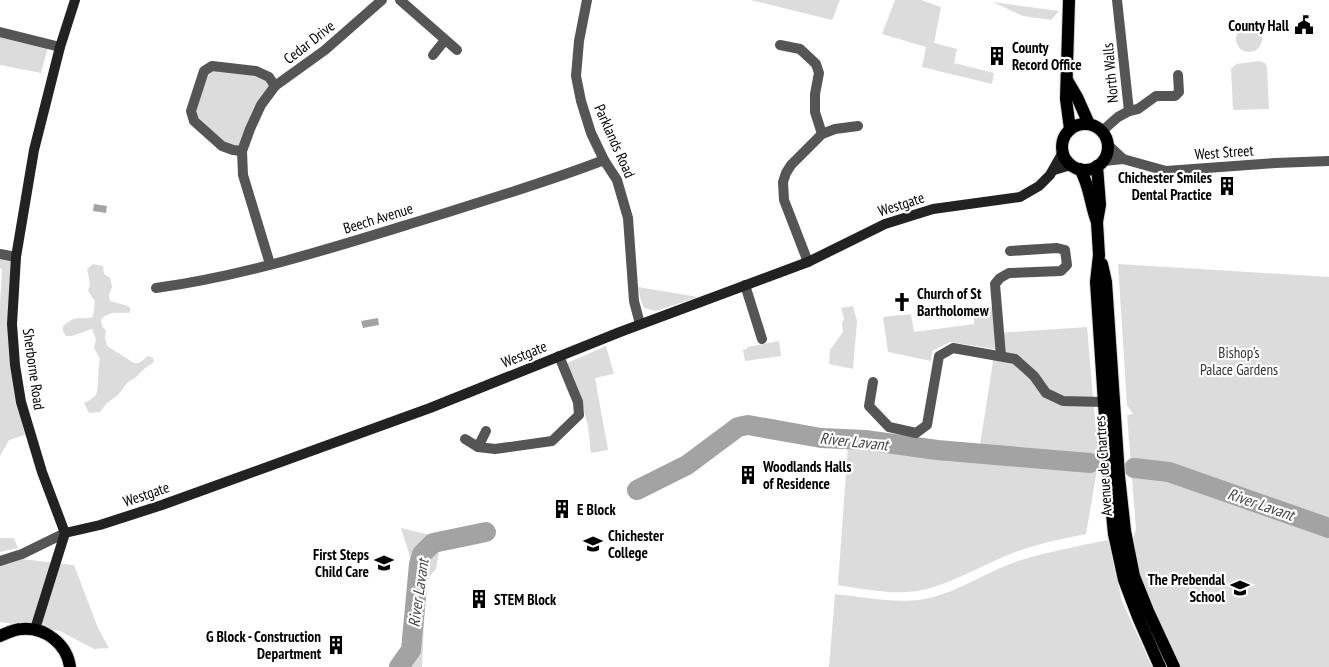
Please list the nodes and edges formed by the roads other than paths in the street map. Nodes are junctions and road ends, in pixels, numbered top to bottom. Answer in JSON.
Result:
{"nodes":[{"id":1,"x":75,"y":0,"type":"edge"},
{"id":2,"x":382,"y":0,"type":"edge"},
{"id":3,"x":400,"y":0,"type":"edge"},
{"id":4,"x":587,"y":0,"type":"edge"},
{"id":5,"x":1069,"y":0,"type":"edge"},
{"id":6,"x":1117,"y":0,"type":"edge"},
{"id":7,"x":0,"y":32,"type":"edge"},
{"id":8,"x":445,"y":40,"type":"junction"},
{"id":9,"x":780,"y":45,"type":"dead end"},
{"id":10,"x":60,"y":47,"type":"junction"},
{"id":11,"x":457,"y":50,"type":"dead end"},
{"id":12,"x":433,"y":55,"type":"dead end"},
{"id":13,"x":1178,"y":75,"type":"dead end"},
{"id":14,"x":1068,"y":80,"type":"junction"},
{"id":15,"x":275,"y":86,"type":"junction"},
{"id":16,"x":1129,"y":111,"type":"junction"},
{"id":17,"x":1089,"y":124,"type":"junction"},
{"id":18,"x":858,"y":126,"type":"dead end"},
{"id":19,"x":1070,"y":129,"type":"junction"},
{"id":20,"x":1102,"y":131,"type":"junction"},
{"id":21,"x":822,"y":134,"type":"junction"},
{"id":22,"x":1108,"y":145,"type":"junction"},
{"id":23,"x":242,"y":151,"type":"junction"},
{"id":24,"x":1063,"y":152,"type":"junction"},
{"id":25,"x":1123,"y":158,"type":"junction"},
{"id":26,"x":604,"y":160,"type":"junction"},
{"id":27,"x":1329,"y":161,"type":"edge"},
{"id":28,"x":1100,"y":163,"type":"junction"},
{"id":29,"x":1076,"y":167,"type":"junction"},
{"id":30,"x":1054,"y":170,"type":"junction"},
{"id":31,"x":1097,"y":222,"type":"junction"},
{"id":32,"x":1010,"y":251,"type":"dead end"},
{"id":33,"x":0,"y":254,"type":"edge"},
{"id":34,"x":1099,"y":254,"type":"junction"},
{"id":35,"x":16,"y":258,"type":"junction"},
{"id":36,"x":808,"y":262,"type":"junction"},
{"id":37,"x":270,"y":264,"type":"junction"},
{"id":38,"x":745,"y":285,"type":"junction"},
{"id":39,"x":156,"y":288,"type":"dead end"},
{"id":40,"x":640,"y":324,"type":"junction"},
{"id":41,"x":762,"y":339,"type":"dead end"},
{"id":42,"x":558,"y":356,"type":"junction"},
{"id":43,"x":1001,"y":356,"type":"junction"},
{"id":44,"x":873,"y":382,"type":"dead end"},
{"id":45,"x":1104,"y":402,"type":"junction"},
{"id":46,"x":486,"y":431,"type":"dead end"},
{"id":47,"x":465,"y":440,"type":"dead end"},
{"id":48,"x":478,"y":448,"type":"junction"},
{"id":49,"x":65,"y":533,"type":"junction"},
{"id":50,"x":0,"y":561,"type":"edge"},
{"id":51,"x":35,"y":630,"type":"junction"},
{"id":52,"x":4,"y":632,"type":"edge"},
{"id":53,"x":70,"y":667,"type":"edge"},
{"id":54,"x":1160,"y":667,"type":"edge"},
{"id":55,"x":1174,"y":667,"type":"edge"}],
"edges":[{"from":1,"to":10,"type":"street","name":"Sherborne Road"},
{"from":2,"to":15,"type":"street","name":"Cedar Drive"},
{"from":3,"to":8,"type":"street"},
{"from":4,"to":26,"type":"street","name":"Parklands Road"},
{"from":5,"to":14,"type":"main road"},
{"from":6,"to":16,"type":"street","name":"North Walls"},
{"from":7,"to":10,"type":"street"},
{"from":8,"to":11,"type":"street"},
{"from":8,"to":12,"type":"street"},
{"from":9,"to":21,"type":"street"},
{"from":10,"to":35,"type":"street","name":"Sherborne Road"},
{"from":13,"to":16,"type":"street"},
{"from":14,"to":17,"type":"main road"},
{"from":14,"to":19,"type":"main road"},
{"from":15,"to":23,"type":"street","name":"Cedar Drive"},
{"from":15,"to":23,"type":"street"},
{"from":16,"to":20,"type":"street","name":"North Walls"},
{"from":17,"to":19,"type":"main road"},
{"from":17,"to":20,"type":"main road"},
{"from":18,"to":21,"type":"street"},
{"from":19,"to":24,"type":"main road"},
{"from":20,"to":22,"type":"main road"},
{"from":21,"to":36,"type":"street"},
{"from":22,"to":25,"type":"street","name":"West Street"},
{"from":22,"to":28,"type":"main road"},
{"from":23,"to":37,"type":"street","name":"Cedar Drive"},
{"from":24,"to":29,"type":"main road"},
{"from":24,"to":30,"type":"street","name":"Westgate"},
{"from":25,"to":27,"type":"street","name":"West Street"},
{"from":25,"to":28,"type":"street","name":"West Street"},
{"from":26,"to":37,"type":"street","name":"Beech Avenue"},
{"from":26,"to":40,"type":"street","name":"Parklands Road"},
{"from":28,"to":29,"type":"main road"},
{"from":28,"to":31,"type":"main road","name":"Avenue de Chartres"},
{"from":29,"to":30,"type":"street"},
{"from":29,"to":31,"type":"main road","name":"Avenue de Chartres"},
{"from":30,"to":36,"type":"street","name":"Westgate"},
{"from":31,"to":34,"type":"main road","name":"Avenue de Chartres"},
{"from":32,"to":43,"type":"street"},
{"from":33,"to":35,"type":"street"},
{"from":34,"to":45,"type":"main road","name":"Avenue de Chartres"},
{"from":34,"to":55,"type":"main road","name":"Avenue de Chartres"},
{"from":35,"to":49,"type":"street","name":"Sherborne Road"},
{"from":36,"to":38,"type":"street","name":"Westgate"},
{"from":37,"to":39,"type":"street","name":"Beech Avenue"},
{"from":38,"to":40,"type":"street","name":"Westgate"},
{"from":38,"to":41,"type":"street"},
{"from":40,"to":42,"type":"street","name":"Westgate"},
{"from":42,"to":48,"type":"street"},
{"from":42,"to":49,"type":"street","name":"Westgate"},
{"from":43,"to":44,"type":"street"},
{"from":43,"to":45,"type":"street"},
{"from":45,"to":54,"type":"main road","name":"Avenue de Chartres"},
{"from":46,"to":48,"type":"street"},
{"from":47,"to":48,"type":"street"},
{"from":49,"to":50,"type":"street","name":"Westgate"},
{"from":49,"to":51,"type":"street"},
{"from":51,"to":52,"type":"main road"},
{"from":51,"to":53,"type":"main road"}]}
